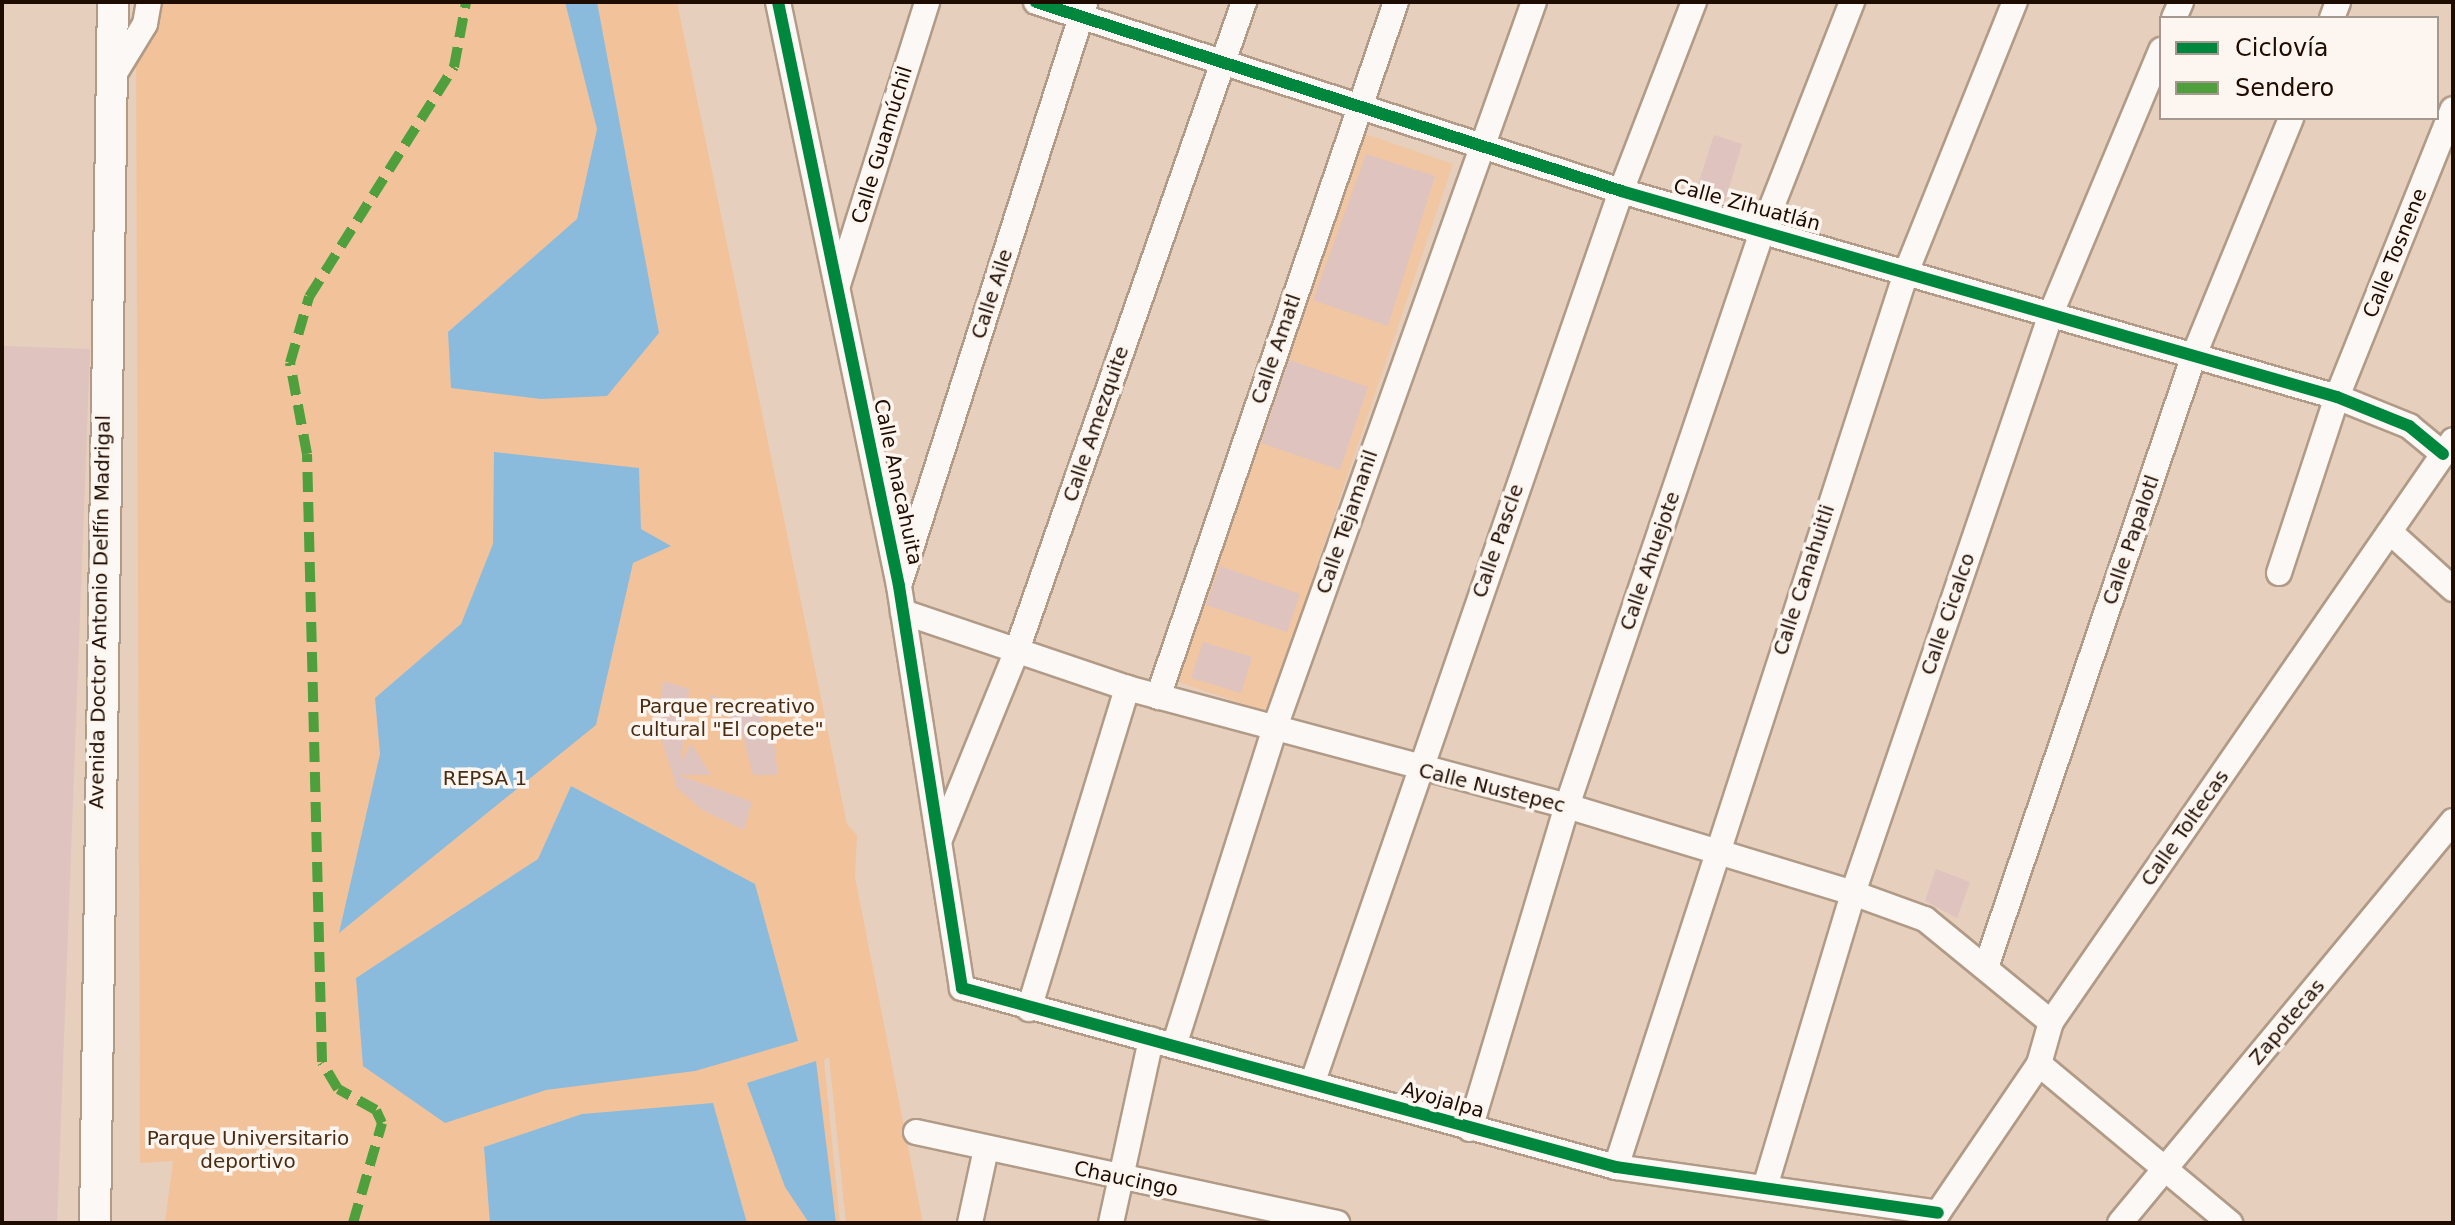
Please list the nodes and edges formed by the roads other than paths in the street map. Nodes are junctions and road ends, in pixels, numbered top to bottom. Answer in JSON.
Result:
{"nodes":[{"id":1,"x":113,"y":2,"type":"edge"},
{"id":2,"x":149,"y":2,"type":"edge"},
{"id":3,"x":778,"y":2,"type":"edge"},
{"id":4,"x":927,"y":2,"type":"edge"},
{"id":5,"x":1036,"y":2,"type":"edge"},
{"id":6,"x":1244,"y":2,"type":"edge"},
{"id":7,"x":1396,"y":2,"type":"edge"},
{"id":8,"x":1534,"y":2,"type":"edge"},
{"id":9,"x":1694,"y":2,"type":"edge"},
{"id":10,"x":1852,"y":2,"type":"edge"},
{"id":11,"x":2015,"y":2,"type":"edge"},
{"id":12,"x":1083,"y":9,"type":"edge"},
{"id":13,"x":2159,"y":55,"type":"edge"},
{"id":14,"x":1223,"y":61,"type":"junction"},
{"id":15,"x":112,"y":78,"type":"junction"},
{"id":16,"x":1359,"y":106,"type":"junction"},
{"id":17,"x":2453,"y":109,"type":"edge"},
{"id":18,"x":2290,"y":120,"type":"edge"},
{"id":19,"x":1480,"y":145,"type":"junction"},
{"id":20,"x":1621,"y":191,"type":"junction"},
{"id":21,"x":1763,"y":229,"type":"junction"},
{"id":22,"x":1907,"y":270,"type":"junction"},
{"id":23,"x":838,"y":287,"type":"junction"},
{"id":24,"x":2052,"y":311,"type":"junction"},
{"id":25,"x":2194,"y":355,"type":"junction"},
{"id":26,"x":2337,"y":397,"type":"junction"},
{"id":27,"x":2448,"y":447,"type":"edge"},
{"id":28,"x":2390,"y":532,"type":"junction"},
{"id":29,"x":2279,"y":573,"type":"dead end"},
{"id":30,"x":899,"y":586,"type":"junction"},
{"id":31,"x":2453,"y":589,"type":"edge"},
{"id":32,"x":903,"y":612,"type":"junction"},
{"id":33,"x":1017,"y":650,"type":"junction"},
{"id":34,"x":1127,"y":688,"type":"junction"},
{"id":35,"x":1158,"y":697,"type":"junction"},
{"id":36,"x":1274,"y":730,"type":"junction"},
{"id":37,"x":1417,"y":770,"type":"junction"},
{"id":38,"x":1567,"y":806,"type":"junction"},
{"id":39,"x":2453,"y":821,"type":"edge"},
{"id":40,"x":939,"y":842,"type":"junction"},
{"id":41,"x":1715,"y":848,"type":"junction"},
{"id":42,"x":1853,"y":893,"type":"junction"},
{"id":43,"x":1986,"y":967,"type":"junction"},
{"id":44,"x":957,"y":973,"type":"joint"},
{"id":45,"x":1029,"y":1009,"type":"junction"},
{"id":46,"x":2051,"y":1022,"type":"junction"},
{"id":47,"x":1162,"y":1043,"type":"junction"},
{"id":48,"x":2039,"y":1064,"type":"junction"},
{"id":49,"x":1312,"y":1084,"type":"junction"},
{"id":50,"x":1470,"y":1129,"type":"junction"},
{"id":51,"x":916,"y":1132,"type":"dead end"},
{"id":52,"x":986,"y":1149,"type":"junction"},
{"id":53,"x":1616,"y":1167,"type":"junction"},
{"id":54,"x":2166,"y":1168,"type":"junction"},
{"id":55,"x":1119,"y":1178,"type":"junction"},
{"id":56,"x":1765,"y":1187,"type":"junction"},
{"id":57,"x":1246,"y":1214,"type":"edge"},
{"id":58,"x":1934,"y":1218,"type":"edge"},
{"id":59,"x":95,"y":1223,"type":"edge"},
{"id":60,"x":970,"y":1223,"type":"edge"},
{"id":61,"x":1111,"y":1223,"type":"edge"},
{"id":62,"x":1337,"y":1223,"type":"edge"},
{"id":63,"x":2120,"y":1223,"type":"edge"},
{"id":64,"x":2230,"y":1223,"type":"edge"}],
"edges":[{"from":1,"to":15,"type":"main road","name":"Avenida Doctor Antonio Delfín Madrigal"},
{"from":2,"to":15,"type":"street"},
{"from":3,"to":23,"type":"street","name":"Calle Anacahuita"},
{"from":4,"to":23,"type":"street","name":"Calle Guamúchil"},
{"from":5,"to":12,"type":"street","name":"Calle Zihuatlán"},
{"from":6,"to":14,"type":"street","name":"Calle Amezquite"},
{"from":7,"to":16,"type":"street","name":"Calle Amatl"},
{"from":8,"to":19,"type":"street","name":"Calle Tejamanil"},
{"from":9,"to":20,"type":"street","name":"Calle Pascle"},
{"from":10,"to":21,"type":"street","name":"Calle Ahuejote"},
{"from":11,"to":22,"type":"street","name":"Calle Canahuitli"},
{"from":12,"to":14,"type":"street","name":"Calle Zihuatlán"},
{"from":12,"to":30,"type":"street","name":"Calle Aile"},
{"from":13,"to":24,"type":"street","name":"Calle Cicalco"},
{"from":14,"to":16,"type":"street","name":"Calle Zihuatlán"},
{"from":14,"to":33,"type":"street","name":"Calle Amezquite"},
{"from":15,"to":59,"type":"main road","name":"Avenida Doctor Antonio Delfín Madrigal"},
{"from":16,"to":19,"type":"street","name":"Calle Zihuatlán"},
{"from":16,"to":35,"type":"street","name":"Calle Amatl"},
{"from":17,"to":26,"type":"street","name":"Calle Tosnene"},
{"from":18,"to":25,"type":"street","name":"Calle Papalotl"},
{"from":19,"to":20,"type":"street","name":"Calle Zihuatlán"},
{"from":19,"to":36,"type":"street","name":"Calle Tejamanil"},
{"from":20,"to":21,"type":"street","name":"Calle Zihuatlán"},
{"from":20,"to":37,"type":"street","name":"Calle Pascle"},
{"from":21,"to":22,"type":"street","name":"Calle Zihuatlán"},
{"from":21,"to":38,"type":"street","name":"Calle Ahuejote"},
{"from":22,"to":24,"type":"street","name":"Calle Zihuatlán"},
{"from":22,"to":41,"type":"street","name":"Calle Canahuitli"},
{"from":23,"to":30,"type":"street","name":"Calle Anacahuita"},
{"from":24,"to":25,"type":"street","name":"Calle Zihuatlán"},
{"from":24,"to":42,"type":"street","name":"Calle Cicalco"},
{"from":25,"to":26,"type":"street","name":"Calle Zihuatlán"},
{"from":25,"to":43,"type":"street","name":"Calle Papalotl"},
{"from":26,"to":27,"type":"street","name":"Calle Zihuatlán"},
{"from":26,"to":29,"type":"street","name":"Calle Tosnene"},
{"from":27,"to":28,"type":"street","name":"Calle Toltecas"},
{"from":28,"to":31,"type":"street"},
{"from":28,"to":46,"type":"street","name":"Calle Toltecas"},
{"from":30,"to":32,"type":"street","name":"Calle Anacahuita"},
{"from":32,"to":33,"type":"street","name":"Calle Nustepec"},
{"from":32,"to":40,"type":"street","name":"Calle Anacahuita"},
{"from":33,"to":34,"type":"street","name":"Calle Nustepec"},
{"from":33,"to":40,"type":"street","name":"Calle Amezquite"},
{"from":34,"to":35,"type":"street","name":"Calle Nustepec"},
{"from":34,"to":45,"type":"street"},
{"from":35,"to":36,"type":"street","name":"Calle Nustepec"},
{"from":36,"to":37,"type":"street","name":"Calle Nustepec"},
{"from":36,"to":47,"type":"street","name":"Calle Tejamanil"},
{"from":37,"to":38,"type":"street","name":"Calle Nustepec"},
{"from":37,"to":49,"type":"street","name":"Calle Pascle"},
{"from":38,"to":41,"type":"street","name":"Calle Nustepec"},
{"from":38,"to":50,"type":"street","name":"Calle Ahuejote"},
{"from":39,"to":54,"type":"street","name":"Zapotecas"},
{"from":40,"to":44,"type":"street","name":"Calle Anacahuita"},
{"from":41,"to":42,"type":"street","name":"Calle Nustepec"},
{"from":41,"to":53,"type":"street","name":"Calle Canahuitli"},
{"from":42,"to":43,"type":"street","name":"Calle Nustepec"},
{"from":42,"to":56,"type":"street","name":"Calle Cicalco"},
{"from":43,"to":46,"type":"street","name":"Calle Nustepec"},
{"from":44,"to":45,"type":"street","name":"Ayojalpa"},
{"from":45,"to":47,"type":"street","name":"Ayojalpa"},
{"from":46,"to":48,"type":"street","name":"Calle Toltecas"},
{"from":47,"to":49,"type":"street","name":"Ayojalpa"},
{"from":47,"to":55,"type":"street","name":"Calle Tejamanil"},
{"from":48,"to":54,"type":"street"},
{"from":48,"to":58,"type":"street","name":"Calle Toltecas"},
{"from":49,"to":50,"type":"street","name":"Ayojalpa"},
{"from":50,"to":53,"type":"street","name":"Ayojalpa"},
{"from":51,"to":52,"type":"street","name":"Chaucingo"},
{"from":52,"to":55,"type":"street","name":"Chaucingo"},
{"from":52,"to":60,"type":"street"},
{"from":53,"to":56,"type":"street","name":"Ayojalpa"},
{"from":54,"to":63,"type":"street","name":"Zapotecas"},
{"from":54,"to":64,"type":"street"},
{"from":55,"to":57,"type":"street","name":"Chaucingo"},
{"from":55,"to":61,"type":"street","name":"Calle Tejamanil"},
{"from":56,"to":58,"type":"street","name":"Ayojalpa"},
{"from":57,"to":62,"type":"street","name":"Chaucingo"}]}
